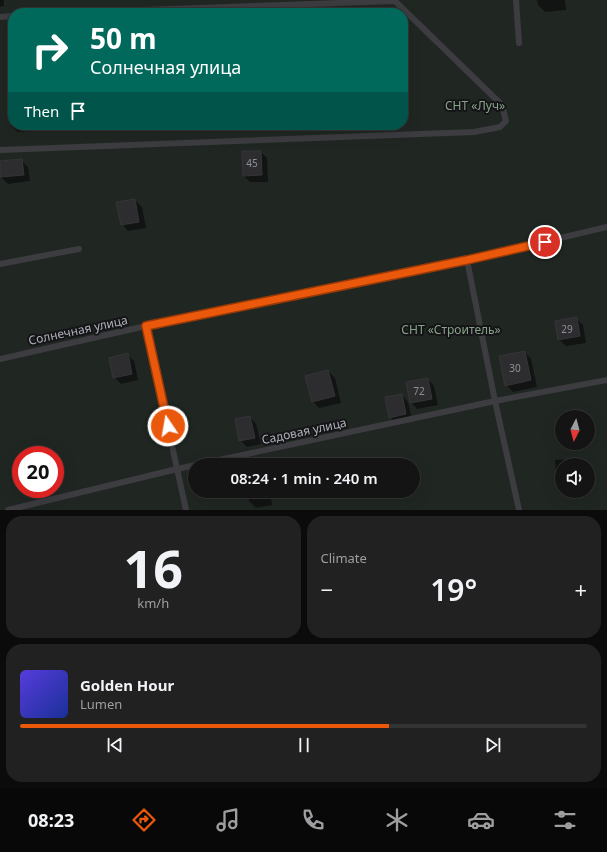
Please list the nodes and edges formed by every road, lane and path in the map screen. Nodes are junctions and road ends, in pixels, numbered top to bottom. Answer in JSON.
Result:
{"nodes":[{"id":1,"x":516,"y":0,"type":"edge"},
{"id":2,"x":198,"y":8,"type":"edge"},
{"id":3,"x":402,"y":8,"type":"edge"},
{"id":4,"x":408,"y":14,"type":"edge"},
{"id":5,"x":519,"y":43,"type":"dead end"},
{"id":6,"x":0,"y":150,"type":"edge"},
{"id":7,"x":607,"y":227,"type":"edge"},
{"id":8,"x":79,"y":250,"type":"dead end"},
{"id":9,"x":467,"y":260,"type":"junction"},
{"id":10,"x":0,"y":264,"type":"edge"},
{"id":11,"x":146,"y":326,"type":"junction"},
{"id":12,"x":0,"y":359,"type":"edge"},
{"id":13,"x":607,"y":380,"type":"edge"},
{"id":14,"x":495,"y":401,"type":"junction"},
{"id":15,"x":177,"y":469,"type":"junction"},
{"id":16,"x":8,"y":510,"type":"edge"},
{"id":17,"x":186,"y":510,"type":"edge"},
{"id":18,"x":518,"y":510,"type":"edge"}],
"edges":[{"from":1,"to":5,"type":"lane"},
{"from":2,"to":3,"type":"lane"},
{"from":4,"to":6,"type":"lane"},
{"from":7,"to":9,"type":"lane","name":"Солнечная улица"},
{"from":8,"to":10,"type":"lane"},
{"from":9,"to":11,"type":"lane","name":"Солнечная улица"},
{"from":9,"to":14,"type":"lane"},
{"from":11,"to":12,"type":"lane","name":"Солнечная улица"},
{"from":11,"to":15,"type":"lane"},
{"from":13,"to":14,"type":"lane","name":"Садовая улица"},
{"from":14,"to":15,"type":"lane","name":"Садовая улица"},
{"from":14,"to":18,"type":"lane"},
{"from":15,"to":16,"type":"lane","name":"Садовая улица"},
{"from":15,"to":17,"type":"lane"}]}
